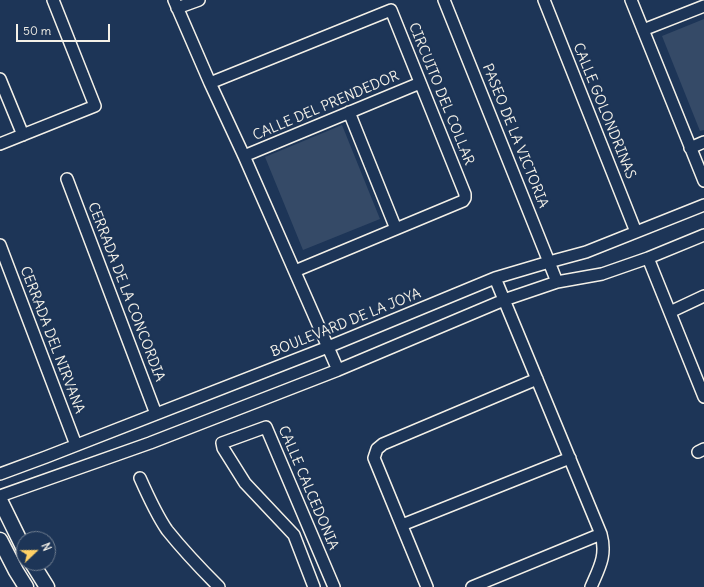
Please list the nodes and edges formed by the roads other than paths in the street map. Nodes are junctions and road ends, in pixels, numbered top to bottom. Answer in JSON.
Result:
{"nodes":[{"id":1,"x":53,"y":0,"type":"edge"},
{"id":2,"x":198,"y":0,"type":"edge"},
{"id":3,"x":444,"y":0,"type":"edge"},
{"id":4,"x":544,"y":0,"type":"edge"},
{"id":5,"x":631,"y":0,"type":"edge"},
{"id":6,"x":176,"y":4,"type":"edge"},
{"id":7,"x":704,"y":6,"type":"edge"},
{"id":8,"x":643,"y":30,"type":"junction"},
{"id":9,"x":0,"y":79,"type":"edge"},
{"id":10,"x":210,"y":83,"type":"junction"},
{"id":11,"x":420,"y":83,"type":"junction"},
{"id":12,"x":348,"y":112,"type":"junction"},
{"id":13,"x":22,"y":135,"type":"junction"},
{"id":14,"x":704,"y":142,"type":"edge"},
{"id":15,"x":0,"y":144,"type":"edge"},
{"id":16,"x":690,"y":148,"type":"junction"},
{"id":17,"x":244,"y":156,"type":"junction"},
{"id":18,"x":67,"y":179,"type":"dead end"},
{"id":19,"x":704,"y":181,"type":"edge"},
{"id":20,"x":704,"y":205,"type":"edge"},
{"id":21,"x":396,"y":229,"type":"junction"},
{"id":22,"x":636,"y":232,"type":"junction"},
{"id":23,"x":704,"y":235,"type":"edge"},
{"id":24,"x":0,"y":245,"type":"edge"},
{"id":25,"x":648,"y":258,"type":"junction"},
{"id":26,"x":549,"y":262,"type":"junction"},
{"id":27,"x":295,"y":271,"type":"junction"},
{"id":28,"x":495,"y":278,"type":"junction"},
{"id":29,"x":557,"y":282,"type":"junction"},
{"id":30,"x":704,"y":296,"type":"edge"},
{"id":31,"x":504,"y":300,"type":"junction"},
{"id":32,"x":670,"y":312,"type":"junction"},
{"id":33,"x":328,"y":347,"type":"junction"},
{"id":34,"x":338,"y":370,"type":"junction"},
{"id":35,"x":537,"y":379,"type":"junction"},
{"id":36,"x":704,"y":397,"type":"edge"},
{"id":37,"x":156,"y":414,"type":"junction"},
{"id":38,"x":76,"y":446,"type":"junction"},
{"id":39,"x":570,"y":458,"type":"junction"},
{"id":40,"x":0,"y":474,"type":"edge"},
{"id":41,"x":140,"y":478,"type":"dead end"},
{"id":42,"x":0,"y":496,"type":"edge"},
{"id":43,"x":0,"y":500,"type":"edge"},
{"id":44,"x":402,"y":525,"type":"junction"},
{"id":45,"x":308,"y":528,"type":"junction"},
{"id":46,"x":16,"y":533,"type":"edge"},
{"id":47,"x":601,"y":534,"type":"junction"},
{"id":48,"x":294,"y":535,"type":"junction"},
{"id":49,"x":0,"y":540,"type":"edge"},
{"id":50,"x":37,"y":571,"type":"edge"},
{"id":51,"x":26,"y":587,"type":"edge"},
{"id":52,"x":47,"y":587,"type":"edge"},
{"id":53,"x":219,"y":587,"type":"edge"},
{"id":54,"x":314,"y":587,"type":"edge"},
{"id":55,"x":334,"y":587,"type":"edge"},
{"id":56,"x":428,"y":587,"type":"edge"},
{"id":57,"x":472,"y":587,"type":"edge"},
{"id":58,"x":591,"y":587,"type":"edge"}],
"edges":[{"from":1,"to":13,"type":"street"},
{"from":2,"to":6,"type":"street"},
{"from":3,"to":26,"type":"street","name":"PASEO DE LA VICTORIA"},
{"from":4,"to":22,"type":"street","name":"CALLE GOLONDRINAS"},
{"from":5,"to":8,"type":"street"},
{"from":6,"to":10,"type":"street"},
{"from":7,"to":8,"type":"street"},
{"from":8,"to":16,"type":"street"},
{"from":9,"to":13,"type":"street"},
{"from":10,"to":11,"type":"street","name":"CIRCUITO DEL COLLAR"},
{"from":10,"to":17,"type":"street"},
{"from":11,"to":12,"type":"street","name":"CALLE DEL PRENDEDOR"},
{"from":11,"to":21,"type":"street","name":"CIRCUITO DEL COLLAR"},
{"from":12,"to":17,"type":"street","name":"CALLE DEL PRENDEDOR"},
{"from":12,"to":21,"type":"street"},
{"from":13,"to":15,"type":"street"},
{"from":14,"to":16,"type":"street"},
{"from":16,"to":19,"type":"street"},
{"from":17,"to":27,"type":"street"},
{"from":18,"to":37,"type":"street","name":"CERRADA DE LA CONCORDIA"},
{"from":20,"to":22,"type":"street","name":"BOULEVARD DE LA JOYA"},
{"from":21,"to":27,"type":"street","name":"CIRCUITO DEL COLLAR"},
{"from":22,"to":26,"type":"street","name":"BOULEVARD DE LA JOYA"},
{"from":23,"to":25,"type":"street"},
{"from":24,"to":38,"type":"street","name":"CERRADA DEL NIRVANA"},
{"from":25,"to":29,"type":"street"},
{"from":25,"to":32,"type":"street"},
{"from":26,"to":28,"type":"street","name":"BOULEVARD DE LA JOYA"},
{"from":26,"to":29,"type":"street","name":"PASEO DE LA VICTORIA"},
{"from":27,"to":33,"type":"street"},
{"from":28,"to":31,"type":"street"},
{"from":28,"to":33,"type":"street","name":"BOULEVARD DE LA JOYA"},
{"from":29,"to":31,"type":"street"},
{"from":30,"to":32,"type":"street"},
{"from":31,"to":34,"type":"street"},
{"from":31,"to":35,"type":"street"},
{"from":32,"to":36,"type":"street"},
{"from":33,"to":34,"type":"street"},
{"from":33,"to":37,"type":"street","name":"BOULEVARD DE LA JOYA"},
{"from":34,"to":42,"type":"street"},
{"from":35,"to":39,"type":"street"},
{"from":35,"to":44,"type":"street"},
{"from":37,"to":38,"type":"street","name":"BOULEVARD DE LA JOYA"},
{"from":38,"to":40,"type":"street","name":"BOULEVARD DE LA JOYA"},
{"from":39,"to":44,"type":"street"},
{"from":39,"to":47,"type":"street"},
{"from":41,"to":53,"type":"street"},
{"from":43,"to":46,"type":"street"},
{"from":44,"to":56,"type":"street"},
{"from":45,"to":48,"type":"street"},
{"from":45,"to":48,"type":"street","name":"CALLE CALCEDONIA"},
{"from":45,"to":55,"type":"street","name":"CALLE CALCEDONIA"},
{"from":47,"to":57,"type":"street"},
{"from":47,"to":58,"type":"street"},
{"from":48,"to":54,"type":"street","name":"CALLE CALCEDONIA"},
{"from":49,"to":51,"type":"street"},
{"from":50,"to":52,"type":"street"}]}
